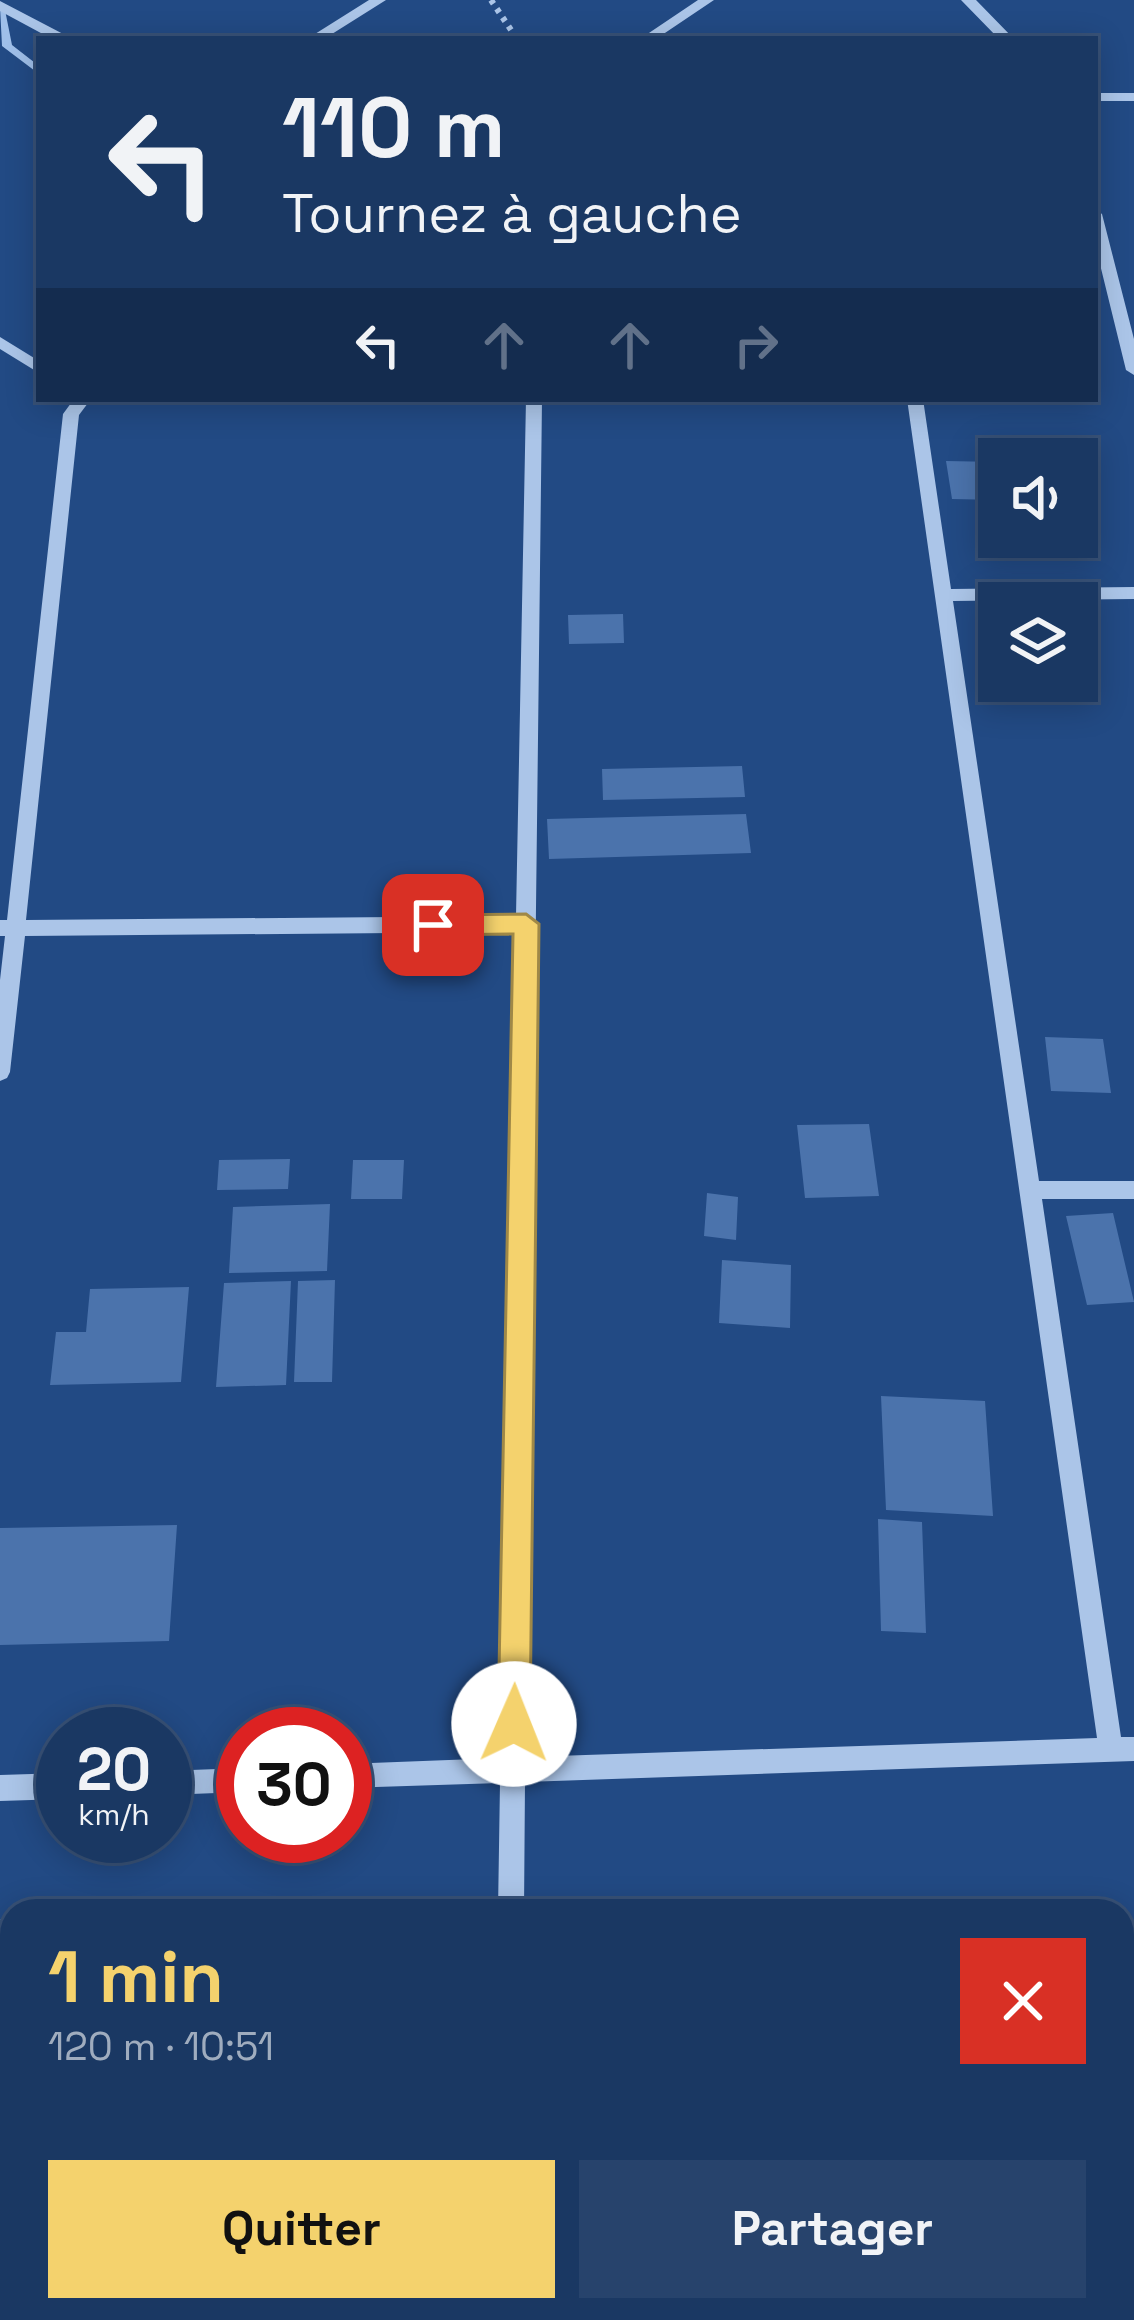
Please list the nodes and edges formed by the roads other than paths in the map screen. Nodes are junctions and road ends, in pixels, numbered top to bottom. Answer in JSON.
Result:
{"nodes":[{"id":1,"x":379,"y":0,"type":"edge"},
{"id":2,"x":707,"y":0,"type":"edge"},
{"id":3,"x":968,"y":0,"type":"edge"},
{"id":4,"x":0,"y":5,"type":"edge"},
{"id":5,"x":57,"y":36,"type":"edge"},
{"id":6,"x":319,"y":36,"type":"edge"},
{"id":7,"x":652,"y":36,"type":"edge"},
{"id":8,"x":1004,"y":36,"type":"edge"},
{"id":9,"x":1098,"y":97,"type":"edge"},
{"id":10,"x":1134,"y":97,"type":"edge"},
{"id":11,"x":1098,"y":223,"type":"edge"},
{"id":12,"x":1127,"y":314,"type":"edge"},
{"id":13,"x":0,"y":342,"type":"edge"},
{"id":14,"x":36,"y":366,"type":"edge"},
{"id":15,"x":1134,"y":370,"type":"edge"},
{"id":16,"x":81,"y":402,"type":"edge"},
{"id":17,"x":534,"y":402,"type":"edge"},
{"id":18,"x":915,"y":402,"type":"edge"},
{"id":19,"x":1134,"y":592,"type":"edge"},
{"id":20,"x":944,"y":595,"type":"junction"},
{"id":21,"x":526,"y":924,"type":"junction"},
{"id":22,"x":8,"y":928,"type":"edge"},
{"id":23,"x":0,"y":1072,"type":"edge"},
{"id":24,"x":1030,"y":1190,"type":"junction"},
{"id":25,"x":1134,"y":1190,"type":"edge"},
{"id":26,"x":1123,"y":1750,"type":"edge"},
{"id":27,"x":513,"y":1771,"type":"junction"},
{"id":28,"x":372,"y":1775,"type":"edge"},
{"id":29,"x":36,"y":1787,"type":"edge"},
{"id":30,"x":0,"y":1788,"type":"edge"},
{"id":31,"x":511,"y":1899,"type":"edge"}],
"edges":[{"from":1,"to":6,"type":"street"},
{"from":2,"to":7,"type":"street"},
{"from":3,"to":8,"type":"street"},
{"from":4,"to":5,"type":"street"},
{"from":9,"to":10,"type":"street"},
{"from":11,"to":12,"type":"street"},
{"from":12,"to":15,"type":"street"},
{"from":13,"to":14,"type":"street"},
{"from":16,"to":22,"type":"street"},
{"from":17,"to":21,"type":"street"},
{"from":18,"to":20,"type":"street"},
{"from":19,"to":20,"type":"street"},
{"from":20,"to":24,"type":"street"},
{"from":21,"to":22,"type":"street"},
{"from":21,"to":27,"type":"street"},
{"from":22,"to":23,"type":"street"},
{"from":24,"to":25,"type":"street"},
{"from":24,"to":26,"type":"street"},
{"from":26,"to":27,"type":"street"},
{"from":27,"to":28,"type":"street"},
{"from":27,"to":31,"type":"street"},
{"from":29,"to":30,"type":"street"}]}
